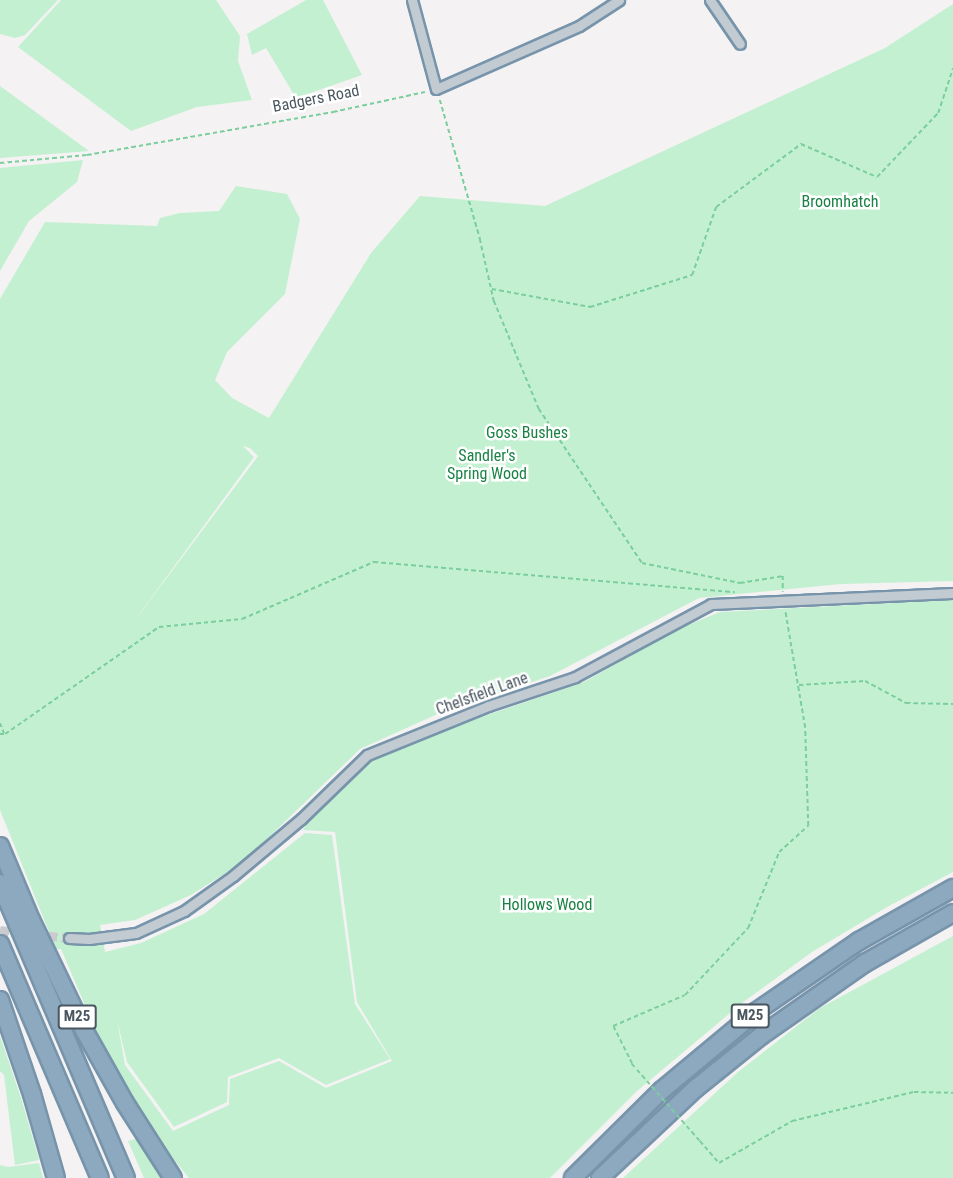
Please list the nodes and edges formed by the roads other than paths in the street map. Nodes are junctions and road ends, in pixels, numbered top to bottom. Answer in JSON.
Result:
{"nodes":[{"id":1,"x":412,"y":0,"type":"edge"},
{"id":2,"x":619,"y":0,"type":"edge"},
{"id":3,"x":710,"y":0,"type":"edge"},
{"id":4,"x":740,"y":44,"type":"dead end"},
{"id":5,"x":953,"y":593,"type":"edge"},
{"id":6,"x":0,"y":846,"type":"edge"},
{"id":7,"x":0,"y":883,"type":"edge"},
{"id":8,"x":953,"y":888,"type":"edge"},
{"id":9,"x":953,"y":913,"type":"edge"},
{"id":10,"x":69,"y":938,"type":"tunnel mouth"},
{"id":11,"x":0,"y":944,"type":"edge"},
{"id":12,"x":0,"y":1000,"type":"edge"},
{"id":13,"x":56,"y":1178,"type":"edge"},
{"id":14,"x":100,"y":1178,"type":"edge"},
{"id":15,"x":126,"y":1178,"type":"edge"},
{"id":16,"x":173,"y":1178,"type":"edge"},
{"id":17,"x":573,"y":1178,"type":"edge"},
{"id":18,"x":600,"y":1178,"type":"edge"}],
"edges":[{"from":1,"to":2,"type":"street"},
{"from":3,"to":4,"type":"street"},
{"from":5,"to":10,"type":"street","name":"Chelsfield Lane"},
{"from":6,"to":16,"type":"highway","number":"M25"},
{"from":7,"to":15,"type":"highway","number":"M25"},
{"from":8,"to":17,"type":"highway","number":"M25"},
{"from":9,"to":18,"type":"highway","number":"M25"},
{"from":11,"to":14,"type":"highway","number":"M25"},
{"from":12,"to":13,"type":"highway"}]}
